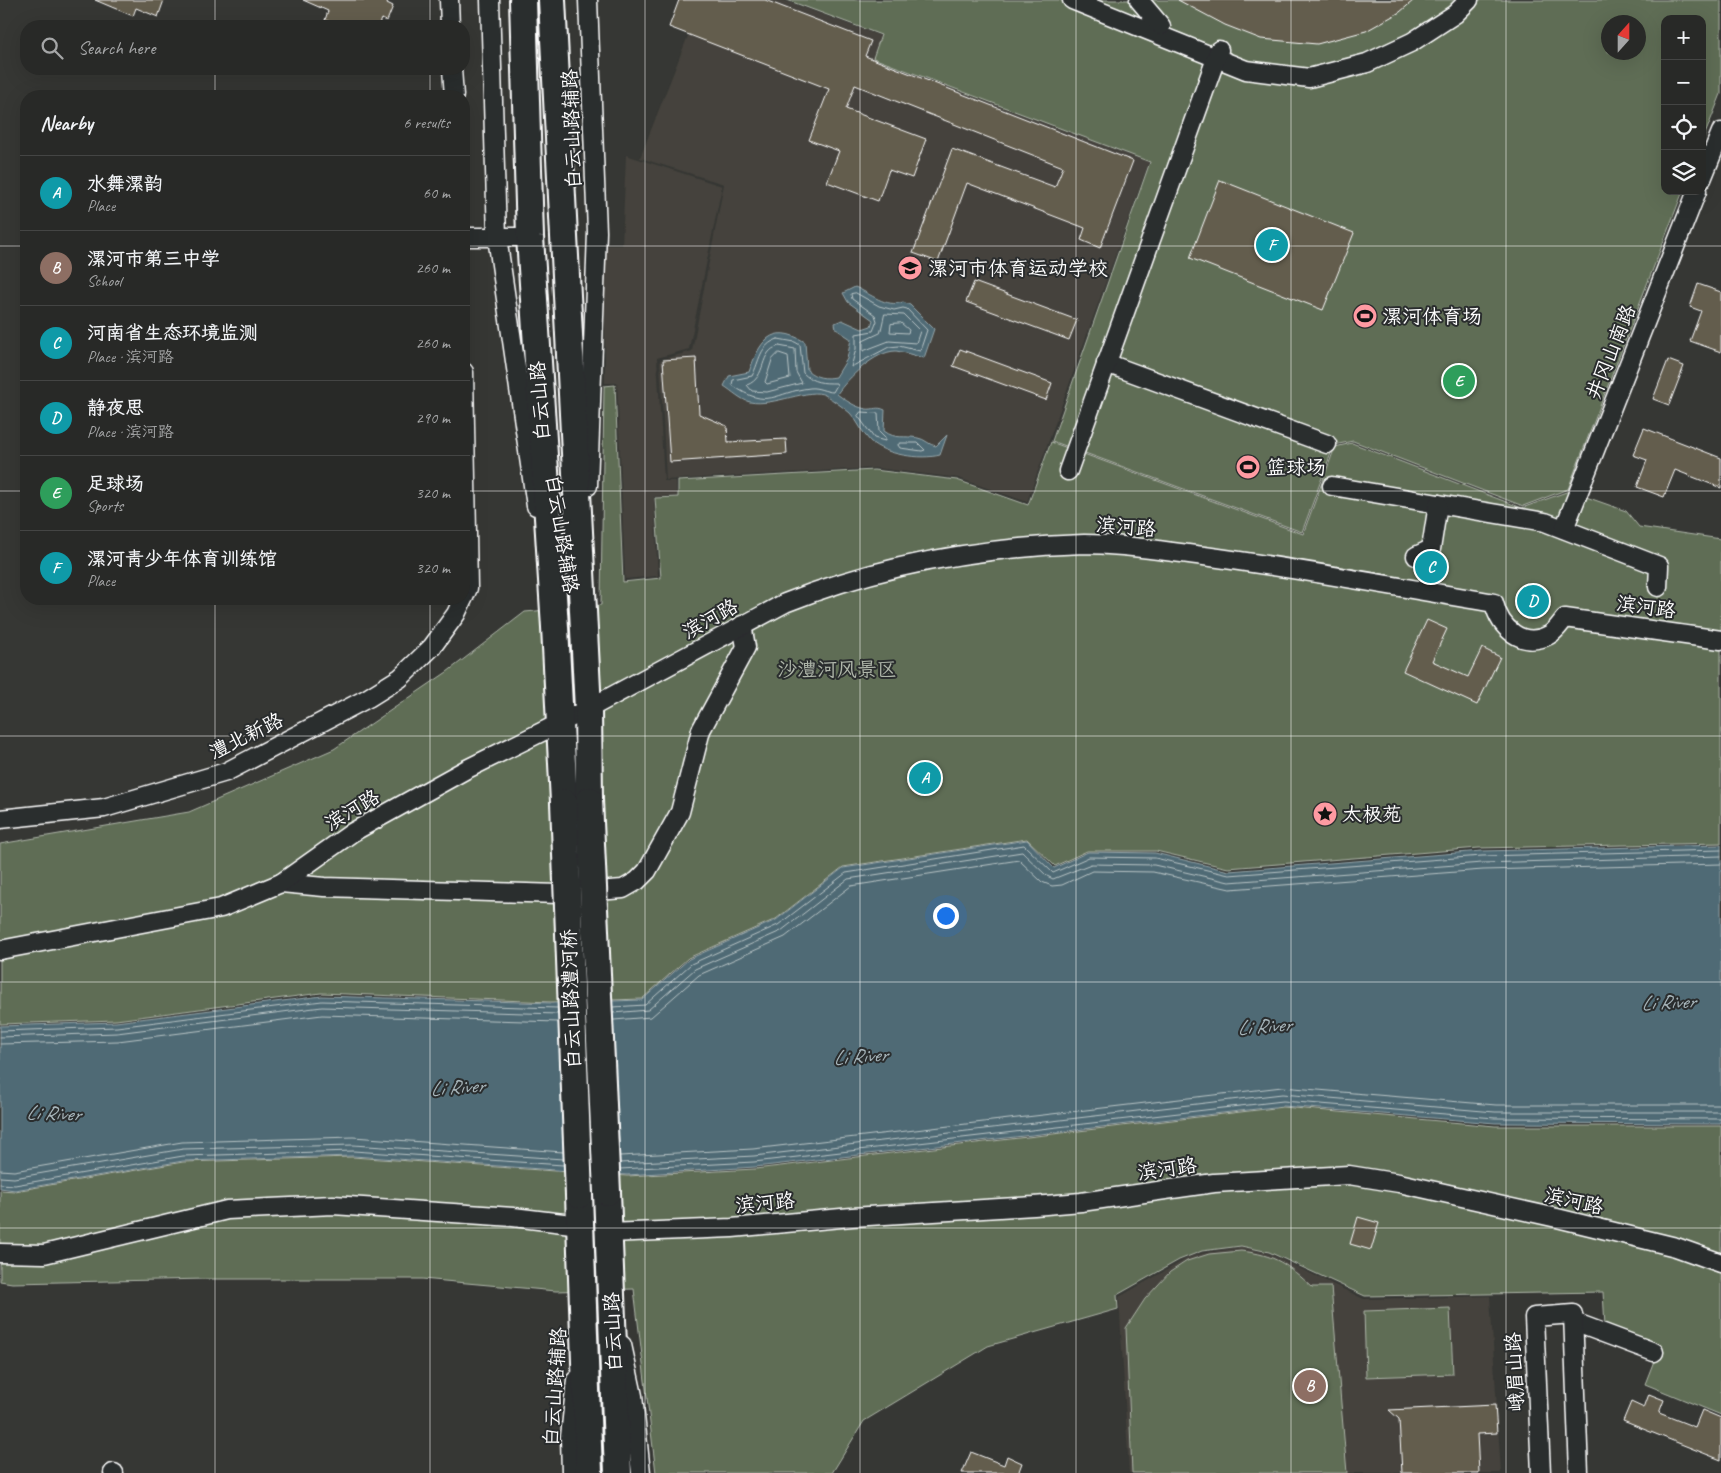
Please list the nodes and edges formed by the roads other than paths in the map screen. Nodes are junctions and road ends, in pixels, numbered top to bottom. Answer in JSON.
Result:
{"nodes":[{"id":1,"x":449,"y":0,"type":"edge"},
{"id":2,"x":490,"y":0,"type":"edge"},
{"id":3,"x":523,"y":0,"type":"edge"},
{"id":4,"x":552,"y":0,"type":"edge"},
{"id":5,"x":588,"y":0,"type":"edge"},
{"id":6,"x":1072,"y":0,"type":"edge"},
{"id":7,"x":1099,"y":0,"type":"edge"},
{"id":8,"x":1140,"y":0,"type":"edge"},
{"id":9,"x":1456,"y":0,"type":"edge"},
{"id":10,"x":1469,"y":0,"type":"edge"},
{"id":11,"x":450,"y":20,"type":"edge"},
{"id":12,"x":1161,"y":26,"type":"junction"},
{"id":13,"x":1217,"y":54,"type":"junction"},
{"id":14,"x":452,"y":75,"type":"edge"},
{"id":15,"x":454,"y":90,"type":"edge"},
{"id":16,"x":1721,"y":132,"type":"edge"},
{"id":17,"x":1706,"y":169,"type":"edge"},
{"id":18,"x":1695,"y":195,"type":"edge"},
{"id":19,"x":470,"y":237,"type":"edge"},
{"id":20,"x":497,"y":237,"type":"junction"},
{"id":21,"x":530,"y":238,"type":"junction"},
{"id":22,"x":1106,"y":363,"type":"junction"},
{"id":23,"x":1328,"y":444,"type":"dead end"},
{"id":24,"x":1068,"y":471,"type":"dead end"},
{"id":25,"x":1332,"y":486,"type":"dead end"},
{"id":26,"x":1438,"y":504,"type":"junction"},
{"id":27,"x":1564,"y":528,"type":"junction"},
{"id":28,"x":1416,"y":556,"type":"dead end"},
{"id":29,"x":1658,"y":587,"type":"dead end"},
{"id":30,"x":460,"y":605,"type":"edge"},
{"id":31,"x":583,"y":616,"type":"junction"},
{"id":32,"x":742,"y":625,"type":"junction"},
{"id":33,"x":555,"y":627,"type":"junction"},
{"id":34,"x":1721,"y":640,"type":"edge"},
{"id":35,"x":588,"y":710,"type":"junction"},
{"id":36,"x":560,"y":724,"type":"junction"},
{"id":37,"x":576,"y":801,"type":"junction"},
{"id":38,"x":0,"y":820,"type":"edge"},
{"id":39,"x":281,"y":884,"type":"junction"},
{"id":40,"x":0,"y":950,"type":"edge"},
{"id":41,"x":608,"y":1192,"type":"joint"},
{"id":42,"x":579,"y":1195,"type":"joint"},
{"id":43,"x":580,"y":1225,"type":"junction"},
{"id":44,"x":609,"y":1233,"type":"junction"},
{"id":45,"x":0,"y":1253,"type":"edge"},
{"id":46,"x":1721,"y":1263,"type":"edge"},
{"id":47,"x":611,"y":1295,"type":"junction"},
{"id":48,"x":583,"y":1305,"type":"junction"},
{"id":49,"x":1574,"y":1322,"type":"junction"},
{"id":50,"x":1654,"y":1352,"type":"dead end"},
{"id":51,"x":571,"y":1473,"type":"edge"},
{"id":52,"x":589,"y":1473,"type":"edge"},
{"id":53,"x":618,"y":1473,"type":"edge"},
{"id":54,"x":641,"y":1473,"type":"edge"},
{"id":55,"x":1541,"y":1473,"type":"edge"},
{"id":56,"x":1579,"y":1473,"type":"edge"}],
"edges":[{"from":1,"to":11,"type":"street"},
{"from":2,"to":20,"type":"street","name":"白云山路辅路"},
{"from":3,"to":21,"type":"highway","name":"白云山路"},
{"from":4,"to":31,"type":"highway","name":"白云山路"},
{"from":5,"to":31,"type":"street","name":"白云山路辅路"},
{"from":6,"to":13,"type":"street"},
{"from":7,"to":12,"type":"street"},
{"from":8,"to":12,"type":"street"},
{"from":9,"to":13,"type":"street"},
{"from":10,"to":13,"type":"street"},
{"from":12,"to":13,"type":"street"},
{"from":13,"to":22,"type":"street"},
{"from":14,"to":15,"type":"street"},
{"from":16,"to":17,"type":"street"},
{"from":18,"to":27,"type":"street","name":"井冈山南路"},
{"from":19,"to":20,"type":"street"},
{"from":20,"to":21,"type":"street"},
{"from":20,"to":33,"type":"street","name":"白云山路辅路"},
{"from":21,"to":33,"type":"highway","name":"白云山路"},
{"from":22,"to":23,"type":"street"},
{"from":22,"to":24,"type":"street"},
{"from":25,"to":26,"type":"street"},
{"from":26,"to":27,"type":"street"},
{"from":26,"to":28,"type":"street"},
{"from":27,"to":29,"type":"street"},
{"from":30,"to":38,"type":"street","name":"澧北新路"},
{"from":31,"to":35,"type":"highway","name":"白云山路"},
{"from":32,"to":34,"type":"street","name":"滨河路"},
{"from":32,"to":35,"type":"street","name":"滨河路"},
{"from":32,"to":39,"type":"street"},
{"from":33,"to":36,"type":"highway","name":"白云山路"},
{"from":35,"to":36,"type":"street","name":"滨河路"},
{"from":35,"to":37,"type":"highway","name":"白云山路"},
{"from":36,"to":37,"type":"highway","name":"白云山路"},
{"from":36,"to":39,"type":"street","name":"滨河路"},
{"from":37,"to":41,"type":"highway","name":"白云山路澧河桥","bridge":true},
{"from":37,"to":42,"type":"highway","name":"白云山路澧河桥","bridge":true},
{"from":39,"to":40,"type":"street","name":"滨河路"},
{"from":41,"to":44,"type":"highway","name":"白云山路"},
{"from":42,"to":43,"type":"highway","name":"白云山路"},
{"from":43,"to":45,"type":"street"},
{"from":43,"to":48,"type":"highway","name":"白云山路"},
{"from":44,"to":46,"type":"street","name":"滨河路"},
{"from":44,"to":47,"type":"highway","name":"白云山路"},
{"from":47,"to":53,"type":"highway","name":"白云山路"},
{"from":47,"to":54,"type":"street"},
{"from":48,"to":51,"type":"street","name":"白云山路辅路"},
{"from":48,"to":52,"type":"highway","name":"白云山路"},
{"from":49,"to":50,"type":"street"},
{"from":49,"to":55,"type":"street","name":"峨眉山路"},
{"from":49,"to":56,"type":"street"}]}
